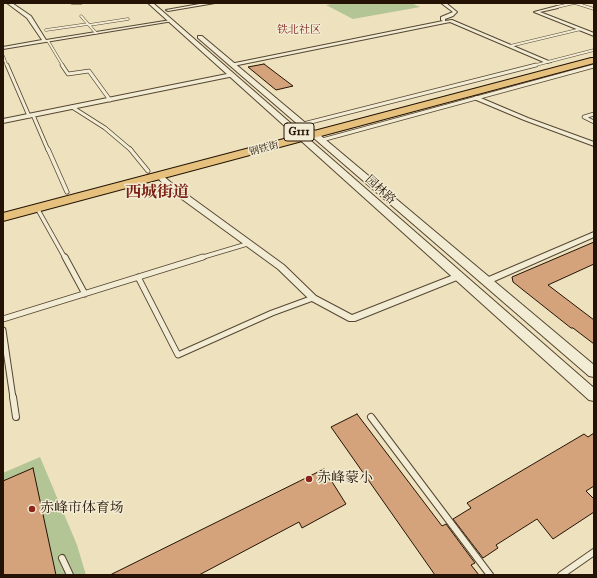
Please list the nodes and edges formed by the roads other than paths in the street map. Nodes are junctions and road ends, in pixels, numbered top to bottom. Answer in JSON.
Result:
{"nodes":[{"id":1,"x":9,"y":3,"type":"edge"},
{"id":2,"x":72,"y":3,"type":"edge"},
{"id":3,"x":81,"y":3,"type":"edge"},
{"id":4,"x":150,"y":3,"type":"edge"},
{"id":5,"x":160,"y":3,"type":"edge"},
{"id":6,"x":213,"y":3,"type":"edge"},
{"id":7,"x":443,"y":3,"type":"edge"},
{"id":8,"x":575,"y":3,"type":"edge"},
{"id":9,"x":200,"y":4,"type":"edge"},
{"id":10,"x":549,"y":5,"type":"dead end"},
{"id":11,"x":557,"y":7,"type":"junction"},
{"id":12,"x":594,"y":9,"type":"edge"},
{"id":13,"x":168,"y":10,"type":"junction"},
{"id":14,"x":81,"y":16,"type":"dead end"},
{"id":15,"x":128,"y":19,"type":"dead end"},
{"id":16,"x":171,"y":21,"type":"junction"},
{"id":17,"x":446,"y":22,"type":"junction"},
{"id":18,"x":88,"y":24,"type":"junction"},
{"id":19,"x":581,"y":29,"type":"junction"},
{"id":20,"x":46,"y":30,"type":"dead end"},
{"id":21,"x":96,"y":33,"type":"junction"},
{"id":22,"x":594,"y":35,"type":"edge"},
{"id":23,"x":46,"y":41,"type":"junction"},
{"id":24,"x":510,"y":46,"type":"junction"},
{"id":25,"x":3,"y":48,"type":"edge"},
{"id":26,"x":594,"y":50,"type":"edge"},
{"id":27,"x":594,"y":55,"type":"edge"},
{"id":28,"x":3,"y":56,"type":"edge"},
{"id":29,"x":594,"y":60,"type":"edge"},
{"id":30,"x":548,"y":62,"type":"junction"},
{"id":31,"x":233,"y":64,"type":"junction"},
{"id":32,"x":594,"y":66,"type":"edge"},
{"id":33,"x":232,"y":75,"type":"junction"},
{"id":34,"x":476,"y":98,"type":"junction"},
{"id":35,"x":110,"y":100,"type":"junction"},
{"id":36,"x":72,"y":107,"type":"junction"},
{"id":37,"x":594,"y":114,"type":"edge"},
{"id":38,"x":31,"y":116,"type":"junction"},
{"id":39,"x":3,"y":121,"type":"edge"},
{"id":40,"x":594,"y":122,"type":"edge"},
{"id":41,"x":308,"y":133,"type":"junction"},
{"id":42,"x":594,"y":144,"type":"edge"},
{"id":43,"x":148,"y":171,"type":"junction"},
{"id":44,"x":160,"y":176,"type":"junction"},
{"id":45,"x":67,"y":192,"type":"junction"},
{"id":46,"x":3,"y":208,"type":"edge"},
{"id":47,"x":37,"y":208,"type":"junction"},
{"id":48,"x":3,"y":217,"type":"edge"},
{"id":49,"x":594,"y":234,"type":"edge"},
{"id":50,"x":247,"y":244,"type":"junction"},
{"id":51,"x":459,"y":276,"type":"junction"},
{"id":52,"x":138,"y":277,"type":"junction"},
{"id":53,"x":487,"y":281,"type":"junction"},
{"id":54,"x":85,"y":294,"type":"junction"},
{"id":55,"x":314,"y":298,"type":"junction"},
{"id":56,"x":3,"y":319,"type":"edge"},
{"id":57,"x":3,"y":330,"type":"edge"},
{"id":58,"x":594,"y":372,"type":"edge"},
{"id":59,"x":594,"y":396,"type":"edge"},
{"id":60,"x":16,"y":418,"type":"dead end"},
{"id":61,"x":370,"y":418,"type":"dead end"},
{"id":62,"x":594,"y":552,"type":"edge"},
{"id":63,"x":62,"y":558,"type":"dead end"},
{"id":64,"x":70,"y":575,"type":"edge"},
{"id":65,"x":490,"y":575,"type":"edge"},
{"id":66,"x":561,"y":575,"type":"edge"}],
"edges":[{"from":1,"to":23,"type":"street"},
{"from":2,"to":3,"type":"lane"},
{"from":4,"to":16,"type":"street","name":"园林路"},
{"from":5,"to":13,"type":"street","name":"园林路"},
{"from":6,"to":9,"type":"street"},
{"from":7,"to":17,"type":"street"},
{"from":8,"to":11,"type":"lane"},
{"from":8,"to":12,"type":"lane"},
{"from":9,"to":13,"type":"street"},
{"from":10,"to":11,"type":"street"},
{"from":11,"to":19,"type":"street"},
{"from":13,"to":31,"type":"street","name":"园林路"},
{"from":14,"to":18,"type":"lane"},
{"from":15,"to":18,"type":"lane"},
{"from":16,"to":21,"type":"street"},
{"from":16,"to":33,"type":"street","name":"园林路"},
{"from":17,"to":24,"type":"street"},
{"from":17,"to":31,"type":"street"},
{"from":18,"to":20,"type":"lane"},
{"from":18,"to":21,"type":"lane"},
{"from":19,"to":22,"type":"street"},
{"from":19,"to":24,"type":"lane"},
{"from":21,"to":23,"type":"street"},
{"from":23,"to":25,"type":"street"},
{"from":23,"to":35,"type":"lane"},
{"from":24,"to":30,"type":"street"},
{"from":26,"to":30,"type":"lane"},
{"from":27,"to":41,"type":"highway","name":"钢铁街","number":"G111"},
{"from":28,"to":38,"type":"lane"},
{"from":29,"to":41,"type":"highway","name":"钢铁街"},
{"from":30,"to":41,"type":"lane"},
{"from":31,"to":41,"type":"street","name":"园林路"},
{"from":32,"to":34,"type":"lane"},
{"from":33,"to":35,"type":"street"},
{"from":33,"to":41,"type":"street","name":"园林路"},
{"from":34,"to":41,"type":"lane"},
{"from":34,"to":42,"type":"street"},
{"from":35,"to":36,"type":"street"},
{"from":36,"to":38,"type":"street"},
{"from":36,"to":43,"type":"lane"},
{"from":37,"to":40,"type":"lane"},
{"from":38,"to":39,"type":"street"},
{"from":38,"to":45,"type":"lane"},
{"from":41,"to":43,"type":"highway","name":"钢铁街","number":"G111"},
{"from":41,"to":44,"type":"highway","name":"钢铁街"},
{"from":41,"to":51,"type":"street","name":"园林路"},
{"from":41,"to":53,"type":"street","name":"园林路"},
{"from":43,"to":45,"type":"highway","name":"钢铁街","number":"G111"},
{"from":44,"to":47,"type":"highway","name":"钢铁街"},
{"from":44,"to":50,"type":"street"},
{"from":45,"to":46,"type":"highway","name":"钢铁街","number":"G111"},
{"from":47,"to":48,"type":"highway","name":"钢铁街"},
{"from":47,"to":54,"type":"lane"},
{"from":49,"to":53,"type":"street"},
{"from":50,"to":52,"type":"lane"},
{"from":50,"to":55,"type":"street"},
{"from":51,"to":55,"type":"street"},
{"from":51,"to":59,"type":"street","name":"园林路"},
{"from":52,"to":54,"type":"lane"},
{"from":52,"to":55,"type":"lane"},
{"from":53,"to":58,"type":"street","name":"园林路"},
{"from":54,"to":56,"type":"lane"},
{"from":57,"to":60,"type":"lane"},
{"from":61,"to":65,"type":"lane"},
{"from":62,"to":66,"type":"lane"},
{"from":63,"to":64,"type":"lane"}]}
